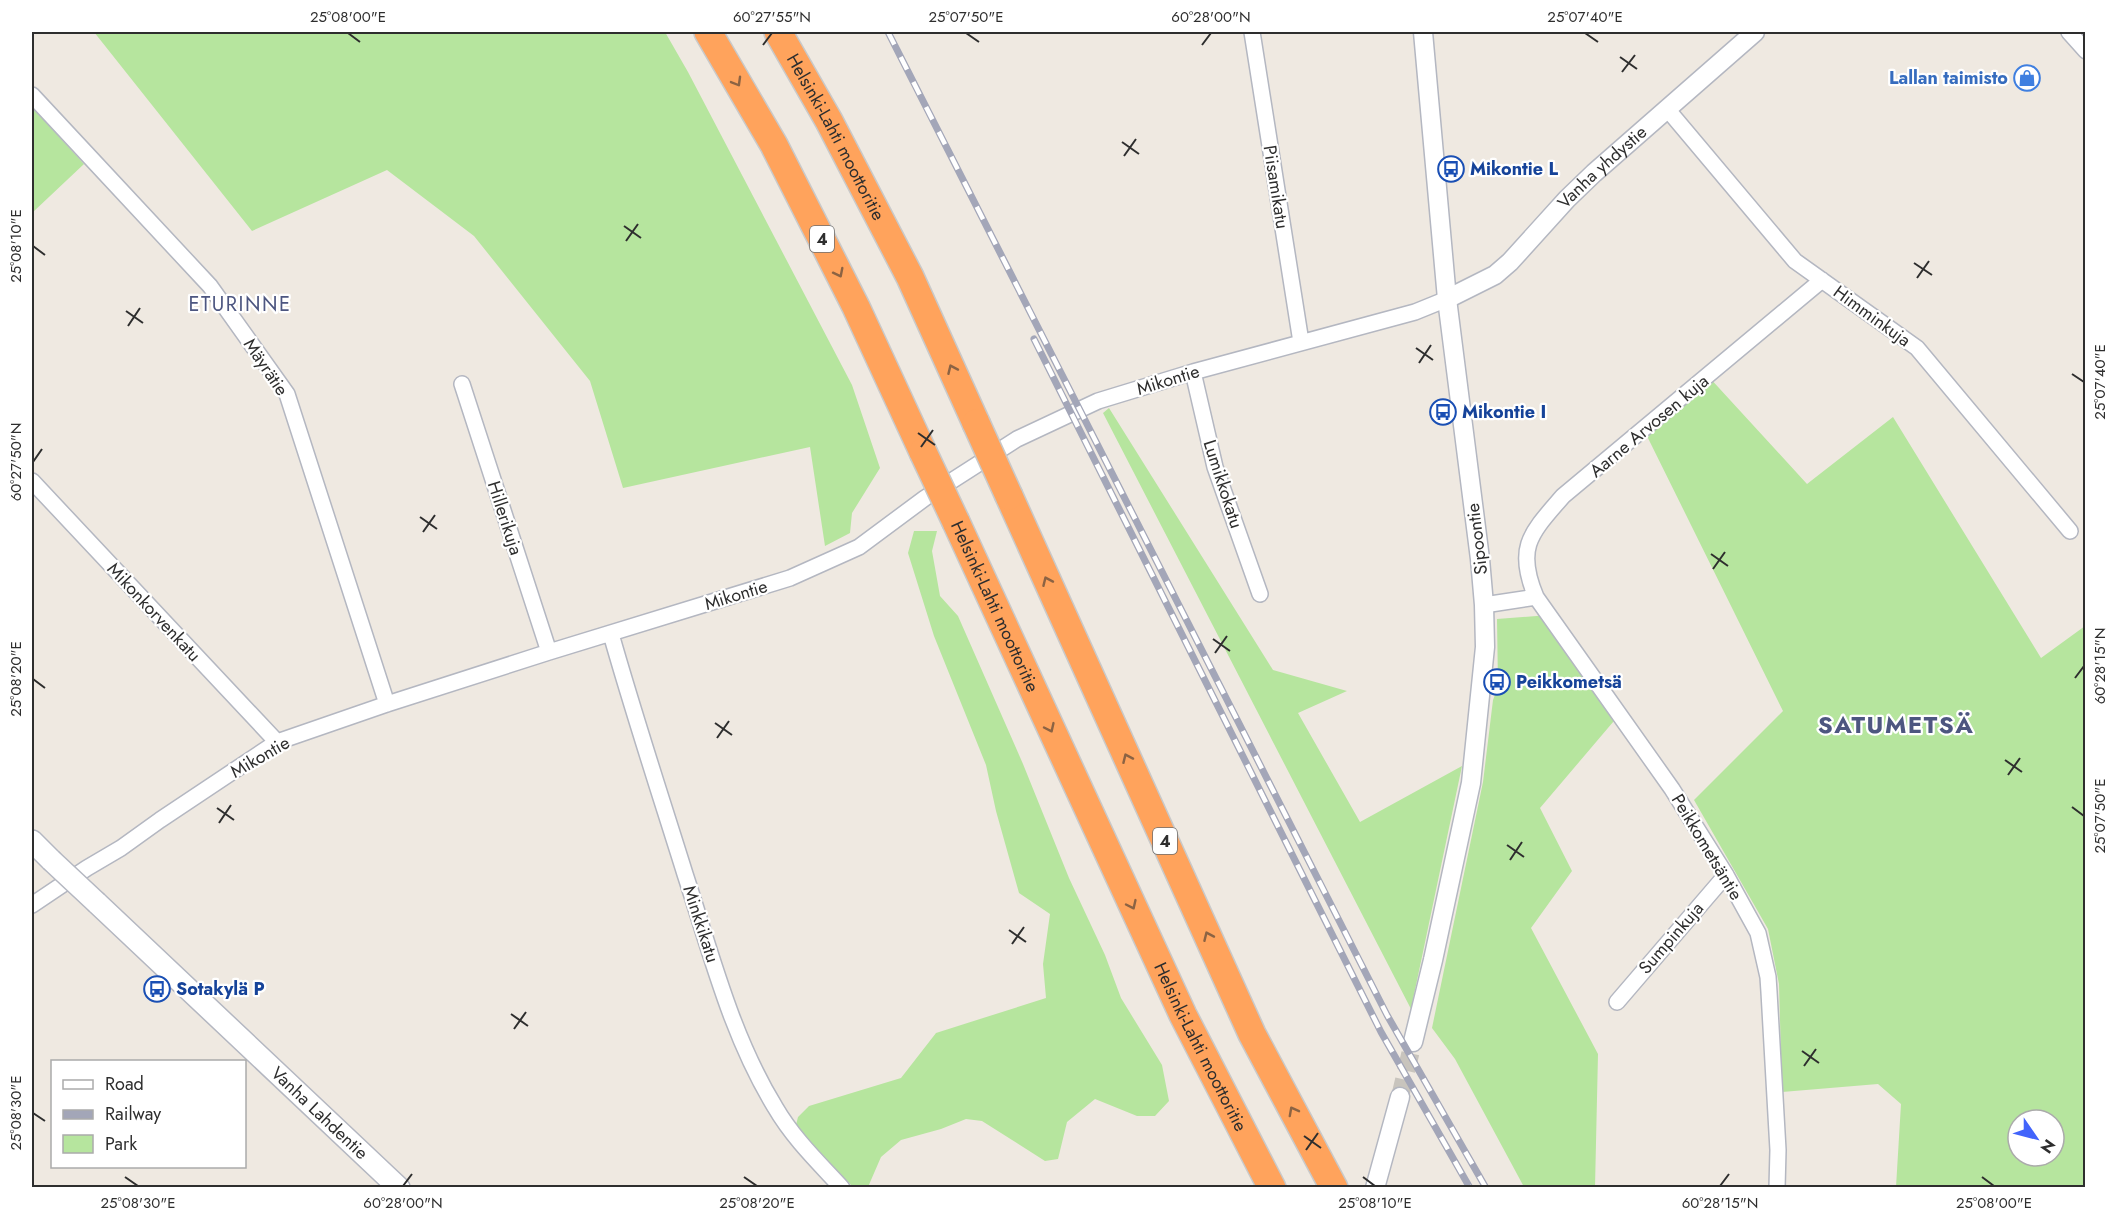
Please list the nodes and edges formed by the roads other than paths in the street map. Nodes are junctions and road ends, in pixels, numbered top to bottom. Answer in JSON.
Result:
{"nodes":[{"id":1,"x":708,"y":32,"type":"edge"},
{"id":2,"x":778,"y":32,"type":"edge"},
{"id":3,"x":1252,"y":32,"type":"edge"},
{"id":4,"x":1423,"y":32,"type":"edge"},
{"id":5,"x":1755,"y":32,"type":"edge"},
{"id":6,"x":2069,"y":32,"type":"edge"},
{"id":7,"x":2085,"y":51,"type":"edge"},
{"id":8,"x":32,"y":95,"type":"edge"},
{"id":9,"x":1668,"y":110,"type":"junction"},
{"id":10,"x":1822,"y":280,"type":"junction"},
{"id":11,"x":1447,"y":299,"type":"junction"},
{"id":12,"x":1301,"y":342,"type":"junction"},
{"id":13,"x":1193,"y":372,"type":"junction"},
{"id":14,"x":462,"y":384,"type":"dead end"},
{"id":15,"x":32,"y":481,"type":"edge"},
{"id":16,"x":2070,"y":531,"type":"dead end"},
{"id":17,"x":1260,"y":594,"type":"dead end"},
{"id":18,"x":1536,"y":597,"type":"junction"},
{"id":19,"x":1484,"y":605,"type":"junction"},
{"id":20,"x":611,"y":634,"type":"junction"},
{"id":21,"x":549,"y":652,"type":"junction"},
{"id":22,"x":387,"y":704,"type":"junction"},
{"id":23,"x":277,"y":742,"type":"junction"},
{"id":24,"x":32,"y":841,"type":"edge"},
{"id":25,"x":1726,"y":875,"type":"junction"},
{"id":26,"x":32,"y":905,"type":"edge"},
{"id":27,"x":1617,"y":1002,"type":"dead end"},
{"id":28,"x":1413,"y":1042,"type":"tunnel mouth"},
{"id":29,"x":1400,"y":1097,"type":"tunnel mouth"},
{"id":30,"x":1332,"y":1185,"type":"edge"},
{"id":31,"x":399,"y":1188,"type":"edge"},
{"id":32,"x":842,"y":1188,"type":"edge"},
{"id":33,"x":1272,"y":1188,"type":"edge"},
{"id":34,"x":1375,"y":1188,"type":"edge"},
{"id":35,"x":1777,"y":1188,"type":"edge"}],
"edges":[{"from":1,"to":33,"type":"highway","name":"Helsinki-Lahti moottoritie","number":"4","one_way":true,"bridge":true},
{"from":30,"to":2,"type":"highway","name":"Helsinki-Lahti moottoritie","number":"4","one_way":true,"bridge":true},
{"from":3,"to":12,"type":"street","name":"Piisamikatu"},
{"from":4,"to":11,"type":"street","name":"Sipoontie"},
{"from":5,"to":9,"type":"street","name":"Vanha yhdystie"},
{"from":6,"to":7,"type":"street"},
{"from":8,"to":22,"type":"street","name":"Mäyrätie"},
{"from":9,"to":10,"type":"street","name":"Himminkuja"},
{"from":9,"to":11,"type":"street","name":"Vanha yhdystie"},
{"from":10,"to":16,"type":"street","name":"Himminkuja"},
{"from":10,"to":18,"type":"street","name":"Aarne Arvosen kuja"},
{"from":11,"to":12,"type":"street","name":"Mikontie"},
{"from":11,"to":19,"type":"street","name":"Sipoontie"},
{"from":12,"to":13,"type":"street","name":"Mikontie"},
{"from":13,"to":17,"type":"street","name":"Lumikkokatu"},
{"from":13,"to":20,"type":"street","name":"Mikontie"},
{"from":14,"to":21,"type":"street","name":"Hillerikuja"},
{"from":15,"to":23,"type":"street","name":"Mikonkorvenkatu"},
{"from":18,"to":19,"type":"street"},
{"from":18,"to":25,"type":"street","name":"Peikkometsäntie"},
{"from":19,"to":28,"type":"street","name":"Sipoontie"},
{"from":20,"to":21,"type":"street","name":"Mikontie"},
{"from":20,"to":32,"type":"street","name":"Minkkikatu"},
{"from":21,"to":22,"type":"street","name":"Mikontie"},
{"from":22,"to":23,"type":"street","name":"Mikontie"},
{"from":23,"to":26,"type":"street","name":"Mikontie"},
{"from":24,"to":31,"type":"main road","name":"Vanha Lahdentie","bridge":true},
{"from":25,"to":27,"type":"street","name":"Sumpinkuja"},
{"from":25,"to":35,"type":"street","name":"Peikkometsäntie"},
{"from":29,"to":34,"type":"street"}]}
